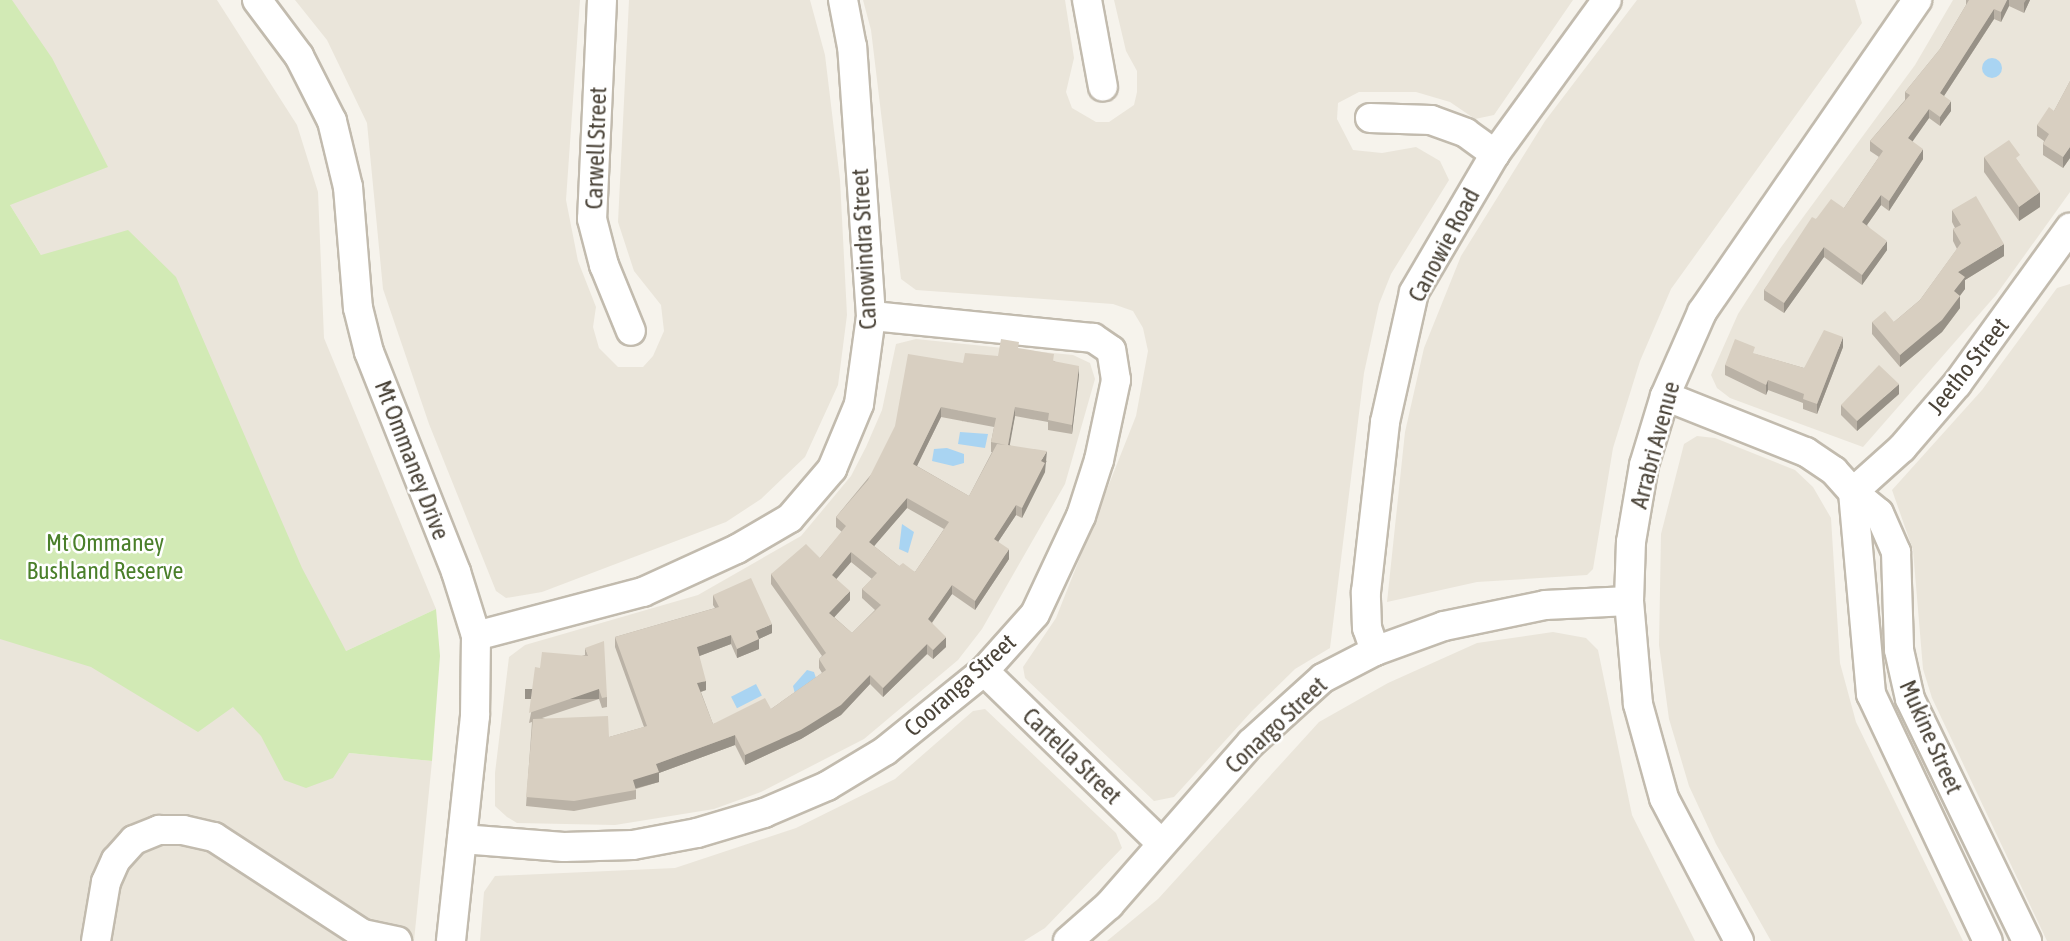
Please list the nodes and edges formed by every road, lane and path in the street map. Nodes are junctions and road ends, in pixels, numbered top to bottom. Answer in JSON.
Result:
{"nodes":[{"id":1,"x":257,"y":0,"type":"edge"},
{"id":2,"x":602,"y":0,"type":"edge"},
{"id":3,"x":843,"y":0,"type":"edge"},
{"id":4,"x":1087,"y":0,"type":"edge"},
{"id":5,"x":1607,"y":0,"type":"edge"},
{"id":6,"x":1908,"y":4,"type":"edge"},
{"id":7,"x":1103,"y":87,"type":"dead end"},
{"id":8,"x":1370,"y":118,"type":"dead end"},
{"id":9,"x":1495,"y":154,"type":"junction"},
{"id":10,"x":2065,"y":244,"type":"edge"},
{"id":11,"x":871,"y":316,"type":"junction"},
{"id":12,"x":631,"y":331,"type":"dead end"},
{"id":13,"x":1665,"y":396,"type":"junction"},
{"id":14,"x":1853,"y":492,"type":"junction"},
{"id":15,"x":1629,"y":601,"type":"junction"},
{"id":16,"x":476,"y":636,"type":"junction"},
{"id":17,"x":1375,"y":651,"type":"junction"},
{"id":18,"x":984,"y":671,"type":"junction"},
{"id":19,"x":462,"y":839,"type":"junction"},
{"id":20,"x":1160,"y":842,"type":"junction"},
{"id":21,"x":96,"y":941,"type":"edge"},
{"id":22,"x":397,"y":941,"type":"edge"},
{"id":23,"x":451,"y":941,"type":"edge"},
{"id":24,"x":1068,"y":941,"type":"edge"},
{"id":25,"x":1739,"y":941,"type":"edge"},
{"id":26,"x":1988,"y":941,"type":"edge"},
{"id":27,"x":2027,"y":941,"type":"edge"}],
"edges":[{"from":1,"to":16,"type":"street","name":"Mt Ommaney Drive"},
{"from":2,"to":12,"type":"street","name":"Carwell Street"},
{"from":3,"to":11,"type":"street","name":"Canowindra Street"},
{"from":4,"to":7,"type":"street"},
{"from":5,"to":9,"type":"street","name":"Canowie Road"},
{"from":6,"to":13,"type":"street","name":"Arrabri Avenue"},
{"from":8,"to":9,"type":"street"},
{"from":9,"to":17,"type":"street","name":"Canowie Road"},
{"from":10,"to":14,"type":"street","name":"Jeetho Street"},
{"from":11,"to":16,"type":"street","name":"Canowindra Street"},
{"from":11,"to":18,"type":"street","name":"Cooranga Street"},
{"from":13,"to":14,"type":"street","name":"Mukine Street"},
{"from":13,"to":15,"type":"street","name":"Arrabri Avenue"},
{"from":14,"to":26,"type":"street","name":"Mukine Street"},
{"from":14,"to":27,"type":"street","name":"Mukine Street"},
{"from":15,"to":17,"type":"street","name":"Conargo Street"},
{"from":15,"to":25,"type":"street","name":"Arrabri Avenue"},
{"from":16,"to":19,"type":"street","name":"Mt Ommaney Drive"},
{"from":17,"to":20,"type":"street","name":"Conargo Street"},
{"from":18,"to":19,"type":"street","name":"Cooranga Street"},
{"from":18,"to":20,"type":"street","name":"Cartella Street"},
{"from":19,"to":23,"type":"street","name":"Mt Ommaney Drive"},
{"from":20,"to":24,"type":"street","name":"Conargo Street"},
{"from":21,"to":22,"type":"street"}]}
